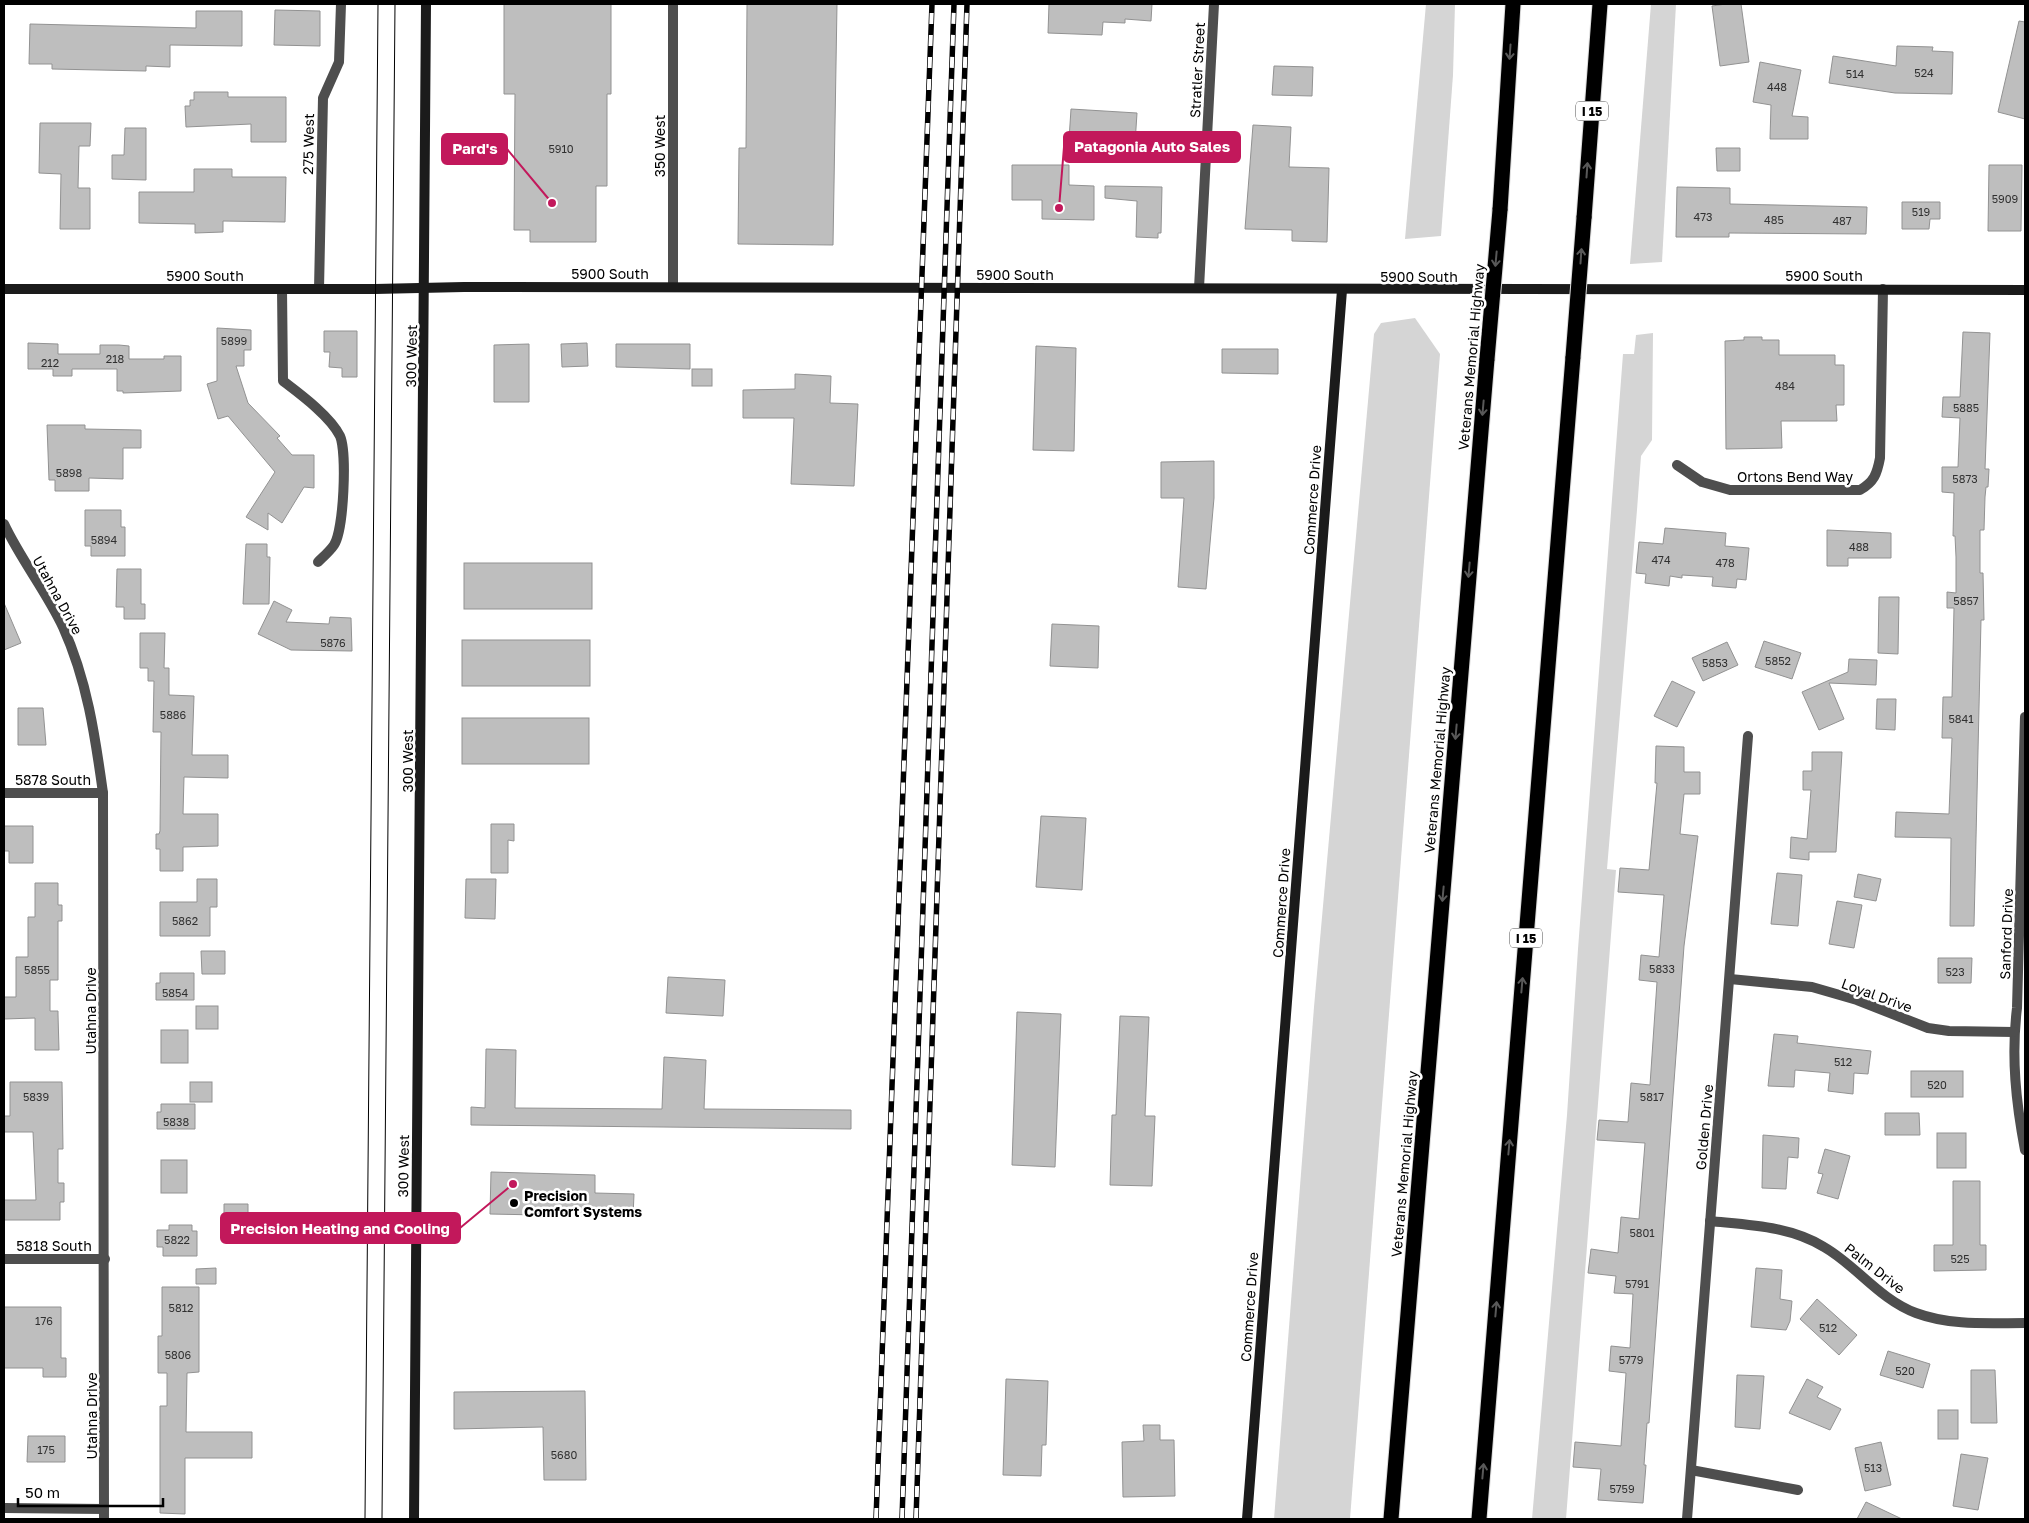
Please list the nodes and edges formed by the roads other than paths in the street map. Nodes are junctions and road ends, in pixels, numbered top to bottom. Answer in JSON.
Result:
{"nodes":[{"id":1,"x":341,"y":4,"type":"edge"},
{"id":2,"x":426,"y":4,"type":"edge"},
{"id":3,"x":673,"y":4,"type":"edge"},
{"id":4,"x":1214,"y":4,"type":"edge"},
{"id":5,"x":1513,"y":4,"type":"edge"},
{"id":6,"x":1600,"y":4,"type":"edge"},
{"id":7,"x":674,"y":287,"type":"junction"},
{"id":8,"x":425,"y":288,"type":"junction"},
{"id":9,"x":1200,"y":288,"type":"junction"},
{"id":10,"x":4,"y":289,"type":"edge"},
{"id":11,"x":282,"y":289,"type":"junction"},
{"id":12,"x":319,"y":289,"type":"junction"},
{"id":13,"x":1883,"y":289,"type":"junction"},
{"id":14,"x":1342,"y":290,"type":"junction"},
{"id":15,"x":2025,"y":290,"type":"edge"},
{"id":16,"x":1677,"y":465,"type":"dead end"},
{"id":17,"x":4,"y":524,"type":"edge"},
{"id":18,"x":318,"y":562,"type":"dead end"},
{"id":19,"x":2025,"y":717,"type":"edge"},
{"id":20,"x":1748,"y":736,"type":"dead end"},
{"id":21,"x":4,"y":793,"type":"edge"},
{"id":22,"x":103,"y":793,"type":"junction"},
{"id":23,"x":1730,"y":979,"type":"junction"},
{"id":24,"x":2014,"y":1032,"type":"junction"},
{"id":25,"x":2025,"y":1150,"type":"edge"},
{"id":26,"x":1710,"y":1221,"type":"junction"},
{"id":27,"x":4,"y":1259,"type":"edge"},
{"id":28,"x":105,"y":1259,"type":"junction"},
{"id":29,"x":2025,"y":1324,"type":"edge"},
{"id":30,"x":1691,"y":1470,"type":"junction"},
{"id":31,"x":1798,"y":1490,"type":"dead end"},
{"id":32,"x":4,"y":1508,"type":"edge"},
{"id":33,"x":104,"y":1514,"type":"edge"},
{"id":34,"x":414,"y":1519,"type":"edge"},
{"id":35,"x":1247,"y":1519,"type":"edge"},
{"id":36,"x":1391,"y":1519,"type":"edge"},
{"id":37,"x":1480,"y":1519,"type":"edge"},
{"id":38,"x":1687,"y":1519,"type":"edge"}],
"edges":[{"from":1,"to":12,"type":"street","name":"275 West"},
{"from":2,"to":8,"type":"street","name":"300 West"},
{"from":3,"to":7,"type":"street","name":"350 West"},
{"from":4,"to":9,"type":"street","name":"Stratler Street"},
{"from":5,"to":36,"type":"highway","name":"Veterans Memorial Highway","one_way":true,"bridge":true},
{"from":37,"to":6,"type":"highway","number":"I 15","one_way":true,"bridge":true},
{"from":7,"to":8,"type":"street","name":"5900 South"},
{"from":7,"to":9,"type":"street","name":"5900 South"},
{"from":8,"to":12,"type":"street","name":"5900 South"},
{"from":8,"to":34,"type":"street","name":"300 West"},
{"from":9,"to":14,"type":"street","name":"5900 South"},
{"from":10,"to":11,"type":"street","name":"5900 South"},
{"from":11,"to":12,"type":"street","name":"5900 South"},
{"from":11,"to":18,"type":"street"},
{"from":13,"to":14,"type":"street","name":"5900 South"},
{"from":13,"to":15,"type":"street","name":"5900 South"},
{"from":13,"to":16,"type":"street","name":"Ortons Bend Way"},
{"from":14,"to":35,"type":"street","name":"Commerce Drive"},
{"from":17,"to":22,"type":"street","name":"Utahna Drive"},
{"from":19,"to":24,"type":"street","name":"Sanford Drive"},
{"from":20,"to":23,"type":"street","name":"Golden Drive"},
{"from":21,"to":22,"type":"street","name":"5878 South"},
{"from":22,"to":28,"type":"street","name":"Utahna Drive"},
{"from":23,"to":24,"type":"street","name":"Loyal Drive"},
{"from":23,"to":26,"type":"street","name":"Golden Drive"},
{"from":24,"to":25,"type":"street","name":"Sanford Drive"},
{"from":26,"to":29,"type":"street","name":"Palm Drive"},
{"from":26,"to":30,"type":"street","name":"Golden Drive"},
{"from":27,"to":28,"type":"street","name":"5818 South"},
{"from":28,"to":33,"type":"street","name":"Utahna Drive"},
{"from":30,"to":31,"type":"street"},
{"from":30,"to":38,"type":"street","name":"Golden Drive"},
{"from":32,"to":33,"type":"street"}]}
